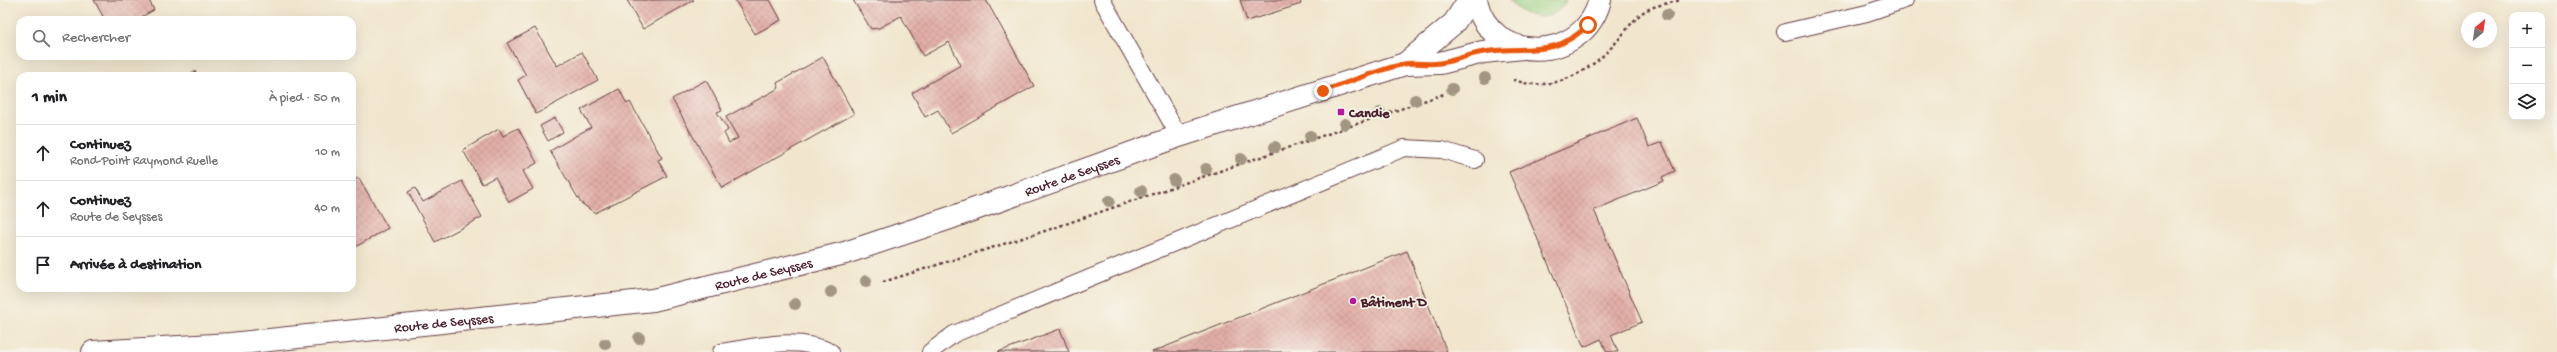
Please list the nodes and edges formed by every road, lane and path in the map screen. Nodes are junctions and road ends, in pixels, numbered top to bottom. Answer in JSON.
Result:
{"nodes":[{"id":1,"x":1102,"y":0,"type":"edge"},
{"id":2,"x":1468,"y":0,"type":"edge"},
{"id":3,"x":1476,"y":0,"type":"edge"},
{"id":4,"x":1681,"y":0,"type":"edge"},
{"id":5,"x":1905,"y":0,"type":"edge"},
{"id":6,"x":1604,"y":3,"type":"edge"},
{"id":7,"x":1785,"y":32,"type":"dead end"},
{"id":8,"x":1523,"y":48,"type":"junction"},
{"id":9,"x":1405,"y":64,"type":"junction"},
{"id":10,"x":1507,"y":80,"type":"dead end"},
{"id":11,"x":1452,"y":92,"type":"dead end"},
{"id":12,"x":1179,"y":136,"type":"junction"},
{"id":13,"x":1475,"y":160,"type":"dead end"},
{"id":14,"x":883,"y":282,"type":"dead end"},
{"id":15,"x":260,"y":347,"type":"edge"},
{"id":16,"x":93,"y":352,"type":"edge"},
{"id":17,"x":721,"y":352,"type":"edge"},
{"id":18,"x":831,"y":352,"type":"edge"},
{"id":19,"x":930,"y":352,"type":"edge"}],
"edges":[{"from":1,"to":12,"type":"lane"},
{"from":2,"to":9,"type":"main road","name":"Route de Seysses"},
{"from":3,"to":8,"type":"main road"},
{"from":4,"to":10,"type":"path"},
{"from":5,"to":7,"type":"lane"},
{"from":6,"to":8,"type":"main road"},
{"from":8,"to":9,"type":"main road","name":"Route de Seysses"},
{"from":9,"to":12,"type":"main road","name":"Route de Seysses"},
{"from":11,"to":14,"type":"path"},
{"from":12,"to":15,"type":"main road","name":"Route de Seysses"},
{"from":13,"to":19,"type":"lane"},
{"from":15,"to":16,"type":"main road","name":"Route de Seysses"},
{"from":17,"to":18,"type":"lane"}]}
